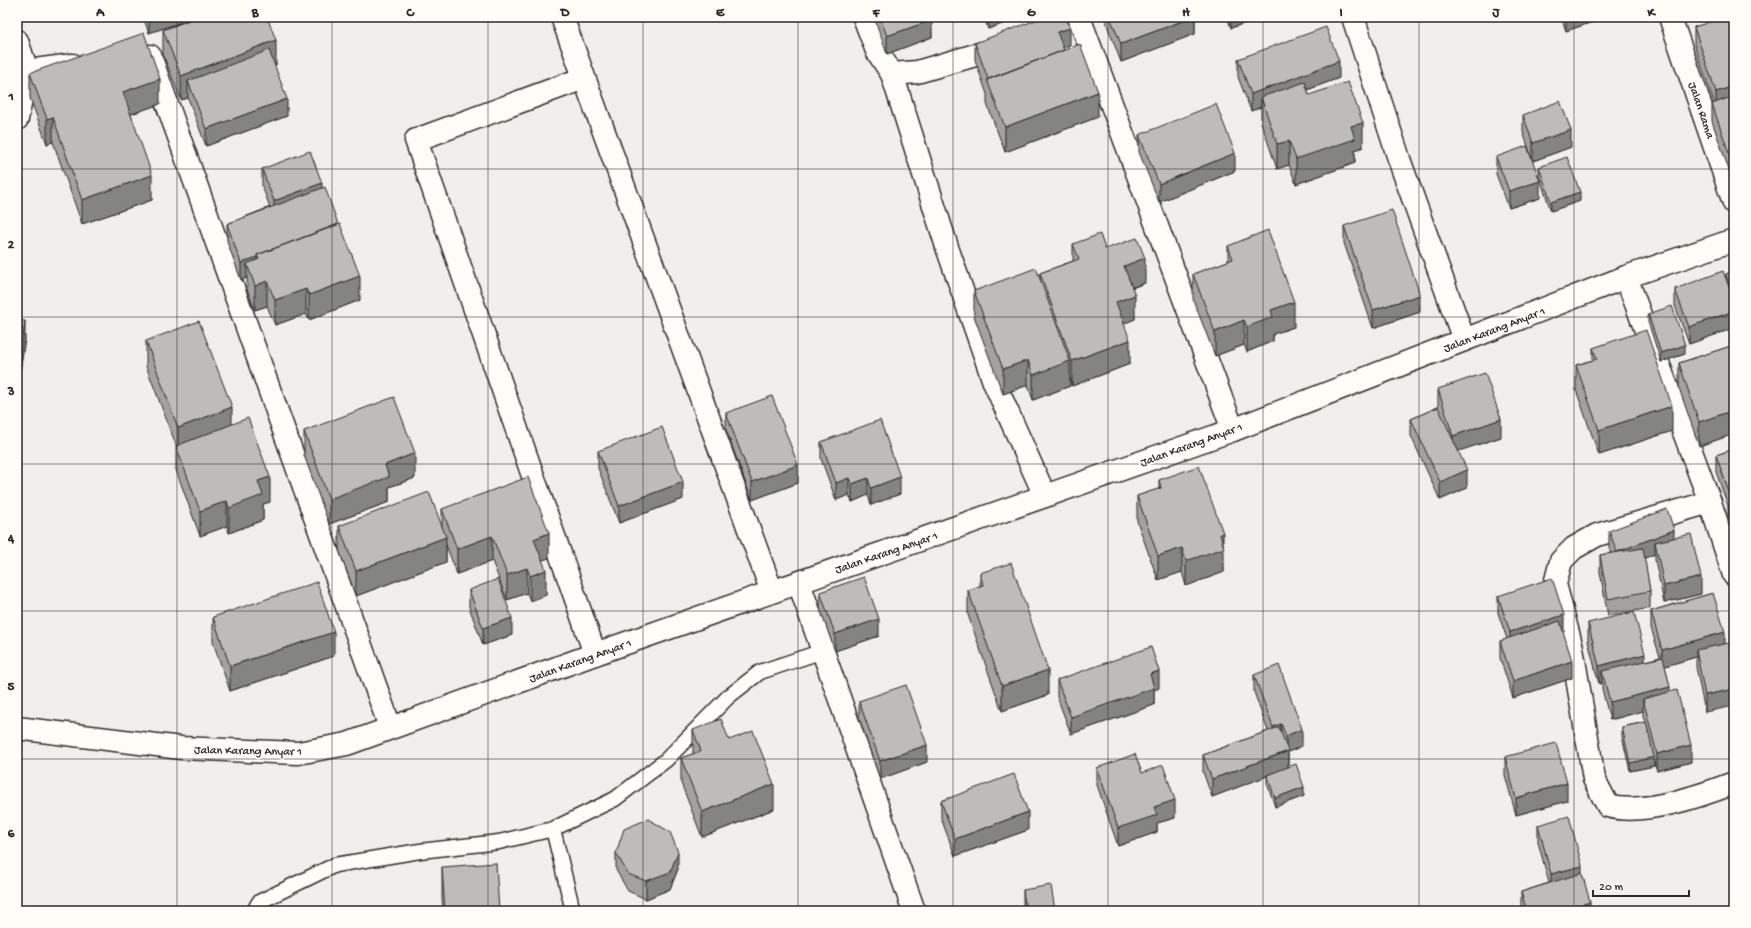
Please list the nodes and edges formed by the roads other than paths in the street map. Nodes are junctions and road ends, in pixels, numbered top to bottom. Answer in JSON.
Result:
{"nodes":[{"id":1,"x":562,"y":17,"type":"edge"},
{"id":2,"x":864,"y":17,"type":"edge"},
{"id":3,"x":1353,"y":17,"type":"edge"},
{"id":4,"x":1670,"y":17,"type":"edge"},
{"id":5,"x":1072,"y":19,"type":"edge"},
{"id":6,"x":17,"y":41,"type":"edge"},
{"id":7,"x":1019,"y":41,"type":"edge"},
{"id":8,"x":171,"y":46,"type":"edge"},
{"id":9,"x":149,"y":55,"type":"junction"},
{"id":10,"x":126,"y":58,"type":"edge"},
{"id":11,"x":96,"y":62,"type":"edge"},
{"id":12,"x":27,"y":71,"type":"junction"},
{"id":13,"x":892,"y":74,"type":"junction"},
{"id":14,"x":584,"y":78,"type":"junction"},
{"id":15,"x":17,"y":119,"type":"edge"},
{"id":16,"x":1734,"y":203,"type":"edge"},
{"id":17,"x":1734,"y":240,"type":"edge"},
{"id":18,"x":1626,"y":277,"type":"junction"},
{"id":19,"x":1464,"y":340,"type":"junction"},
{"id":20,"x":1233,"y":430,"type":"junction"},
{"id":21,"x":1045,"y":496,"type":"junction"},
{"id":22,"x":1710,"y":502,"type":"junction"},
{"id":23,"x":1734,"y":575,"type":"edge"},
{"id":24,"x":799,"y":583,"type":"junction"},
{"id":25,"x":772,"y":592,"type":"junction"},
{"id":26,"x":823,"y":651,"type":"junction"},
{"id":27,"x":595,"y":654,"type":"junction"},
{"id":28,"x":390,"y":727,"type":"junction"},
{"id":29,"x":17,"y":728,"type":"edge"},
{"id":30,"x":1734,"y":783,"type":"edge"},
{"id":31,"x":553,"y":829,"type":"junction"},
{"id":32,"x":254,"y":911,"type":"edge"},
{"id":33,"x":574,"y":911,"type":"edge"},
{"id":34,"x":914,"y":911,"type":"edge"}],
"edges":[{"from":1,"to":14,"type":"street"},
{"from":2,"to":13,"type":"street"},
{"from":3,"to":19,"type":"street"},
{"from":4,"to":16,"type":"street","name":"Jalan Rama"},
{"from":5,"to":20,"type":"street"},
{"from":6,"to":12,"type":"street"},
{"from":7,"to":13,"type":"street"},
{"from":8,"to":9,"type":"street"},
{"from":9,"to":10,"type":"street"},
{"from":9,"to":28,"type":"street"},
{"from":11,"to":12,"type":"street"},
{"from":12,"to":15,"type":"street"},
{"from":13,"to":21,"type":"street"},
{"from":14,"to":25,"type":"street"},
{"from":14,"to":27,"type":"street"},
{"from":17,"to":18,"type":"street","name":"Jalan Karang Anyar 1"},
{"from":18,"to":19,"type":"street","name":"Jalan Karang Anyar 1"},
{"from":18,"to":22,"type":"street"},
{"from":19,"to":20,"type":"street","name":"Jalan Karang Anyar 1"},
{"from":20,"to":21,"type":"street","name":"Jalan Karang Anyar 1"},
{"from":21,"to":24,"type":"street","name":"Jalan Karang Anyar 1"},
{"from":22,"to":23,"type":"street"},
{"from":22,"to":30,"type":"street"},
{"from":24,"to":25,"type":"street","name":"Jalan Karang Anyar 1"},
{"from":24,"to":26,"type":"street"},
{"from":25,"to":27,"type":"street","name":"Jalan Karang Anyar 1"},
{"from":26,"to":31,"type":"lane"},
{"from":26,"to":34,"type":"street"},
{"from":27,"to":28,"type":"street","name":"Jalan Karang Anyar 1"},
{"from":28,"to":29,"type":"street","name":"Jalan Karang Anyar 1"},
{"from":31,"to":32,"type":"lane"},
{"from":31,"to":33,"type":"lane"}]}
